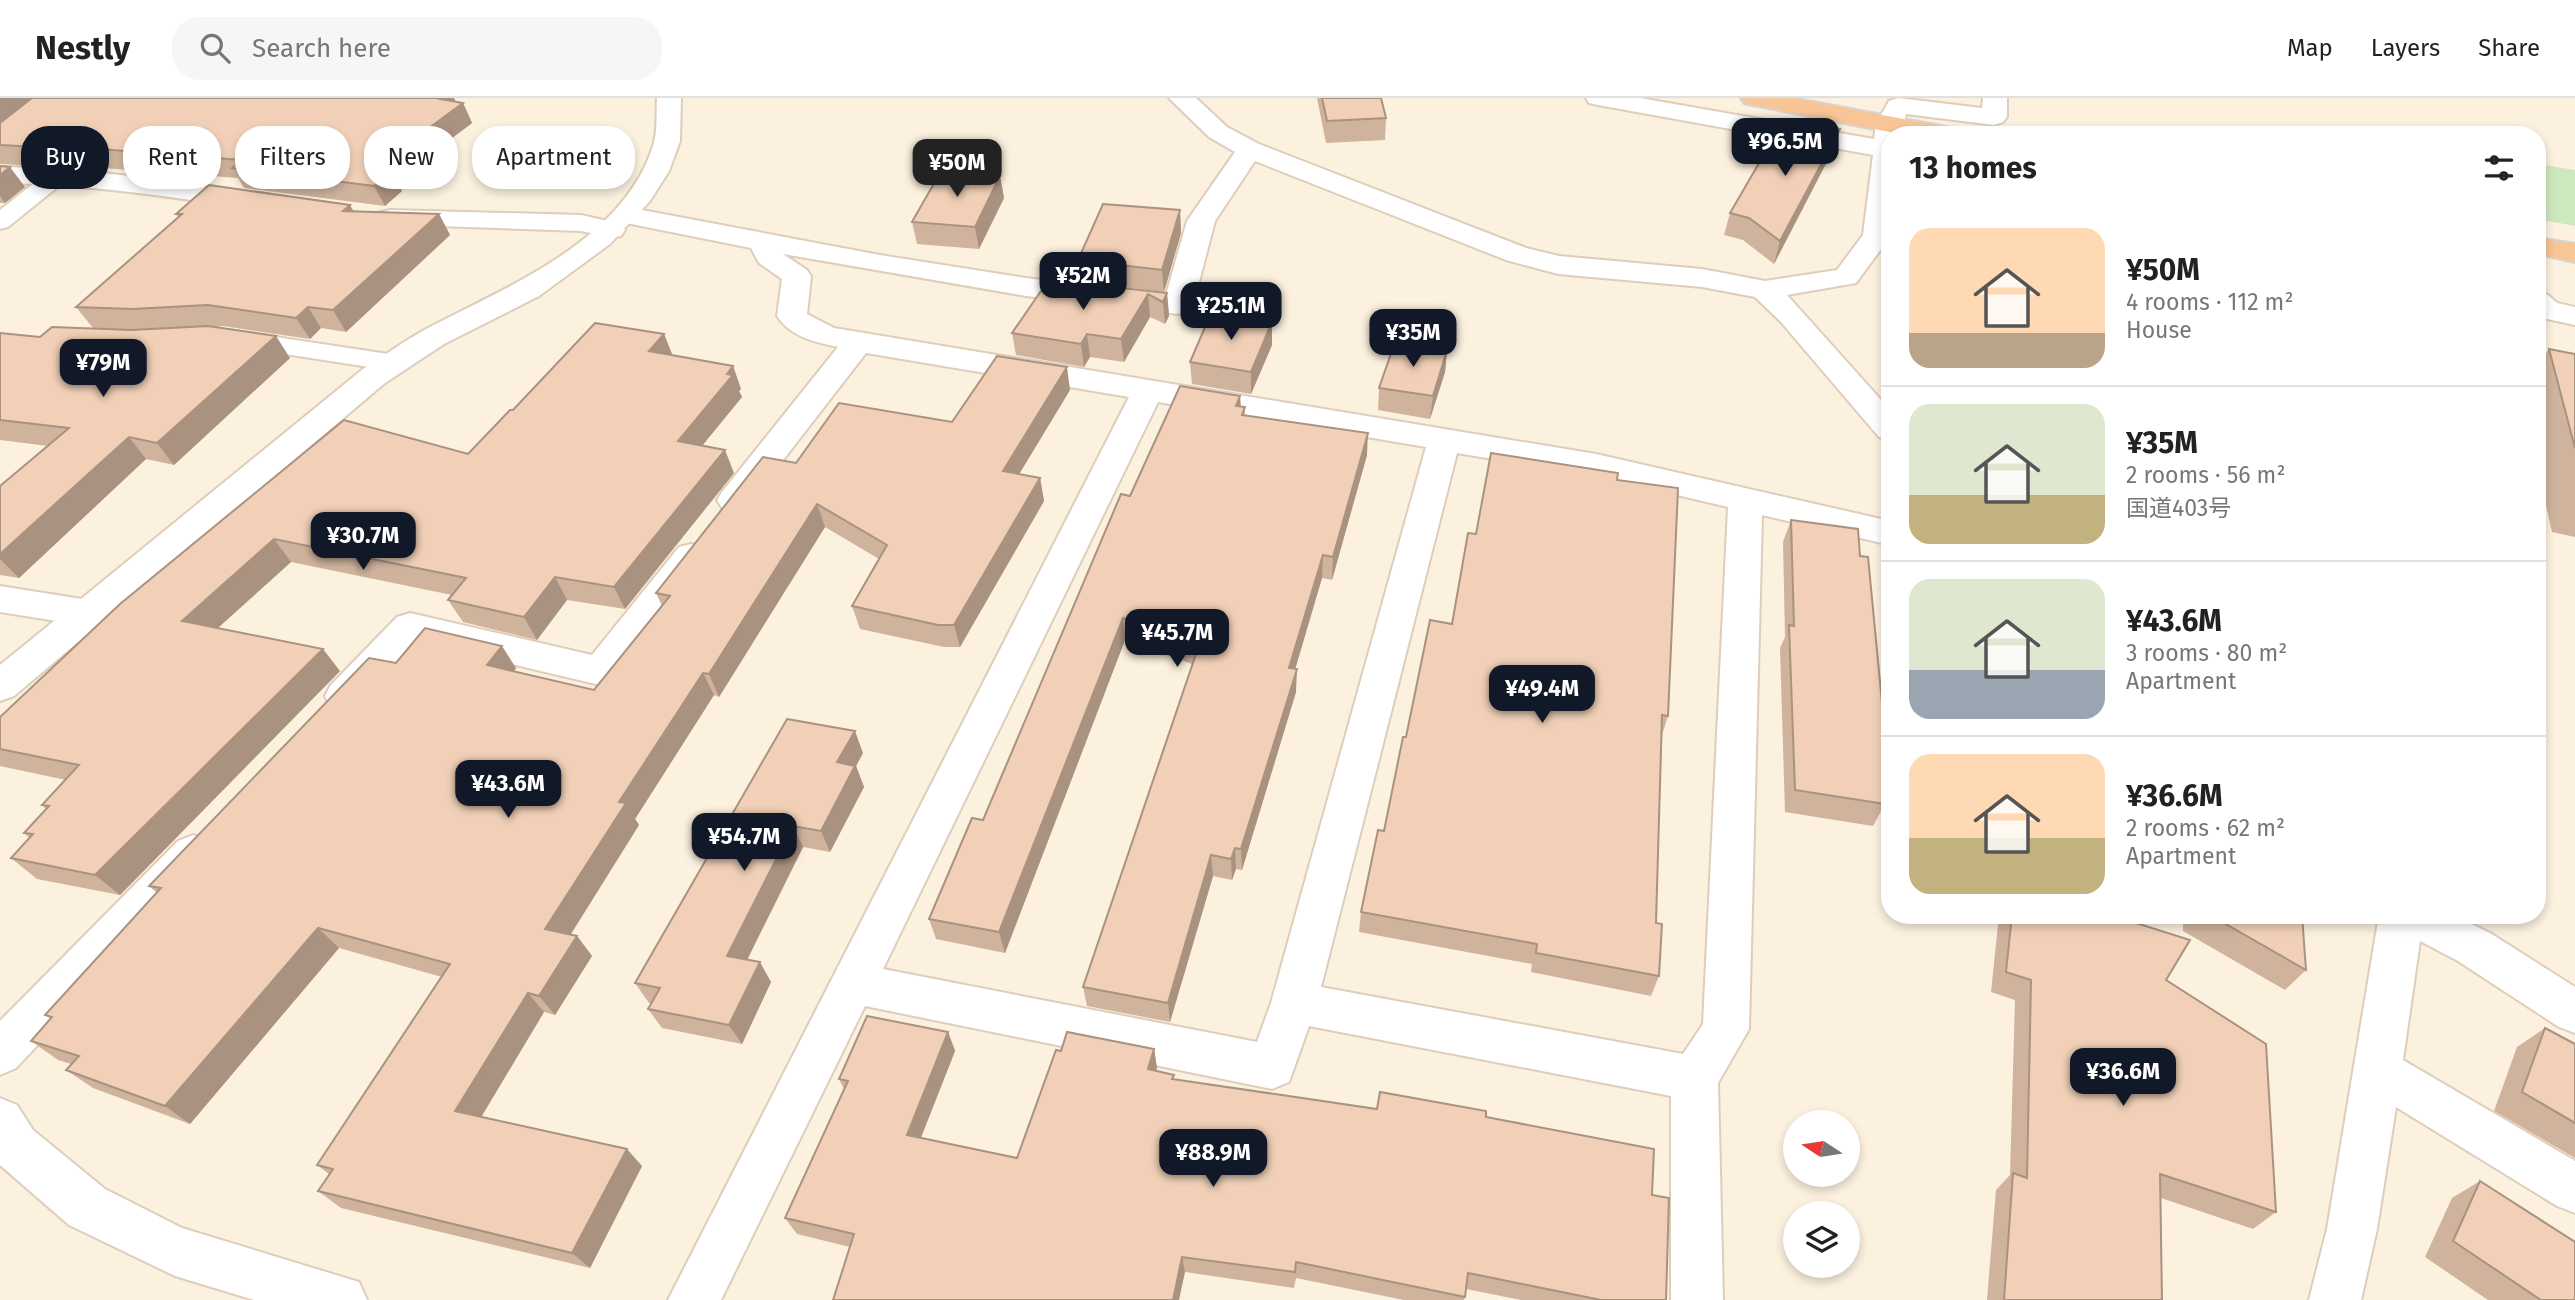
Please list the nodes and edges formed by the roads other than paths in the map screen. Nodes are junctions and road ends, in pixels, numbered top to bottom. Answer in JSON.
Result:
{"nodes":[{"id":1,"x":669,"y":98,"type":"edge"},
{"id":2,"x":1181,"y":98,"type":"edge"},
{"id":3,"x":1598,"y":98,"type":"edge"},
{"id":4,"x":1753,"y":98,"type":"edge"},
{"id":5,"x":1871,"y":98,"type":"edge"},
{"id":6,"x":1995,"y":108,"type":"edge"},
{"id":7,"x":1887,"y":126,"type":"edge"},
{"id":8,"x":1917,"y":126,"type":"edge"},
{"id":9,"x":1881,"y":130,"type":"edge"},
{"id":10,"x":1881,"y":131,"type":"edge"},
{"id":11,"x":1250,"y":150,"type":"junction"},
{"id":12,"x":0,"y":175,"type":"edge"},
{"id":13,"x":21,"y":175,"type":"edge"},
{"id":14,"x":109,"y":181,"type":"edge"},
{"id":15,"x":41,"y":189,"type":"edge"},
{"id":16,"x":272,"y":204,"type":"edge"},
{"id":17,"x":1881,"y":206,"type":"edge"},
{"id":18,"x":363,"y":215,"type":"edge"},
{"id":19,"x":0,"y":222,"type":"edge"},
{"id":20,"x":618,"y":222,"type":"junction"},
{"id":21,"x":764,"y":242,"type":"junction"},
{"id":22,"x":2546,"y":248,"type":"edge"},
{"id":23,"x":2575,"y":253,"type":"edge"},
{"id":24,"x":1765,"y":290,"type":"junction"},
{"id":25,"x":2546,"y":309,"type":"edge"},
{"id":26,"x":2575,"y":316,"type":"edge"},
{"id":27,"x":210,"y":337,"type":"edge"},
{"id":28,"x":858,"y":342,"type":"junction"},
{"id":29,"x":395,"y":363,"type":"junction"},
{"id":30,"x":1149,"y":389,"type":"junction"},
{"id":31,"x":1881,"y":420,"type":"edge"},
{"id":32,"x":1444,"y":441,"type":"junction"},
{"id":33,"x":1745,"y":498,"type":"junction"},
{"id":34,"x":1881,"y":531,"type":"edge"},
{"id":35,"x":0,"y":599,"type":"edge"},
{"id":36,"x":88,"y":613,"type":"junction"},
{"id":37,"x":0,"y":686,"type":"edge"},
{"id":38,"x":324,"y":716,"type":"edge"},
{"id":39,"x":219,"y":825,"type":"edge"},
{"id":40,"x":2400,"y":924,"type":"edge"},
{"id":41,"x":2429,"y":924,"type":"edge"},
{"id":42,"x":852,"y":983,"type":"junction"},
{"id":43,"x":1294,"y":1003,"type":"junction"},
{"id":44,"x":2575,"y":1012,"type":"edge"},
{"id":45,"x":0,"y":1053,"type":"edge"},
{"id":46,"x":2378,"y":1070,"type":"junction"},
{"id":47,"x":1694,"y":1078,"type":"junction"},
{"id":48,"x":0,"y":1121,"type":"edge"},
{"id":49,"x":2575,"y":1189,"type":"edge"},
{"id":50,"x":341,"y":1300,"type":"edge"},
{"id":51,"x":694,"y":1300,"type":"edge"},
{"id":52,"x":1697,"y":1300,"type":"edge"},
{"id":53,"x":2335,"y":1300,"type":"edge"}],
"edges":[{"from":1,"to":20,"type":"street"},
{"from":2,"to":11,"type":"street"},
{"from":3,"to":10,"type":"street"},
{"from":4,"to":9,"type":"highway"},
{"from":5,"to":7,"type":"street"},
{"from":6,"to":8,"type":"street"},
{"from":11,"to":21,"type":"street"},
{"from":11,"to":24,"type":"street"},
{"from":12,"to":13,"type":"street"},
{"from":14,"to":16,"type":"street"},
{"from":15,"to":19,"type":"lane"},
{"from":17,"to":24,"type":"street"},
{"from":18,"to":20,"type":"street"},
{"from":20,"to":21,"type":"street"},
{"from":20,"to":29,"type":"street"},
{"from":21,"to":28,"type":"street"},
{"from":22,"to":23,"type":"highway"},
{"from":24,"to":31,"type":"street"},
{"from":25,"to":26,"type":"street"},
{"from":27,"to":29,"type":"lane"},
{"from":28,"to":30,"type":"street"},
{"from":28,"to":38,"type":"street"},
{"from":29,"to":36,"type":"street"},
{"from":30,"to":32,"type":"street"},
{"from":30,"to":42,"type":"street"},
{"from":32,"to":33,"type":"street"},
{"from":32,"to":43,"type":"street"},
{"from":33,"to":34,"type":"street"},
{"from":33,"to":47,"type":"street"},
{"from":35,"to":36,"type":"street"},
{"from":36,"to":37,"type":"street"},
{"from":39,"to":45,"type":"street"},
{"from":40,"to":46,"type":"street"},
{"from":41,"to":44,"type":"street"},
{"from":42,"to":43,"type":"street"},
{"from":42,"to":51,"type":"street"},
{"from":43,"to":47,"type":"street"},
{"from":46,"to":49,"type":"street"},
{"from":46,"to":53,"type":"street"},
{"from":47,"to":52,"type":"street"},
{"from":48,"to":50,"type":"street"}]}
